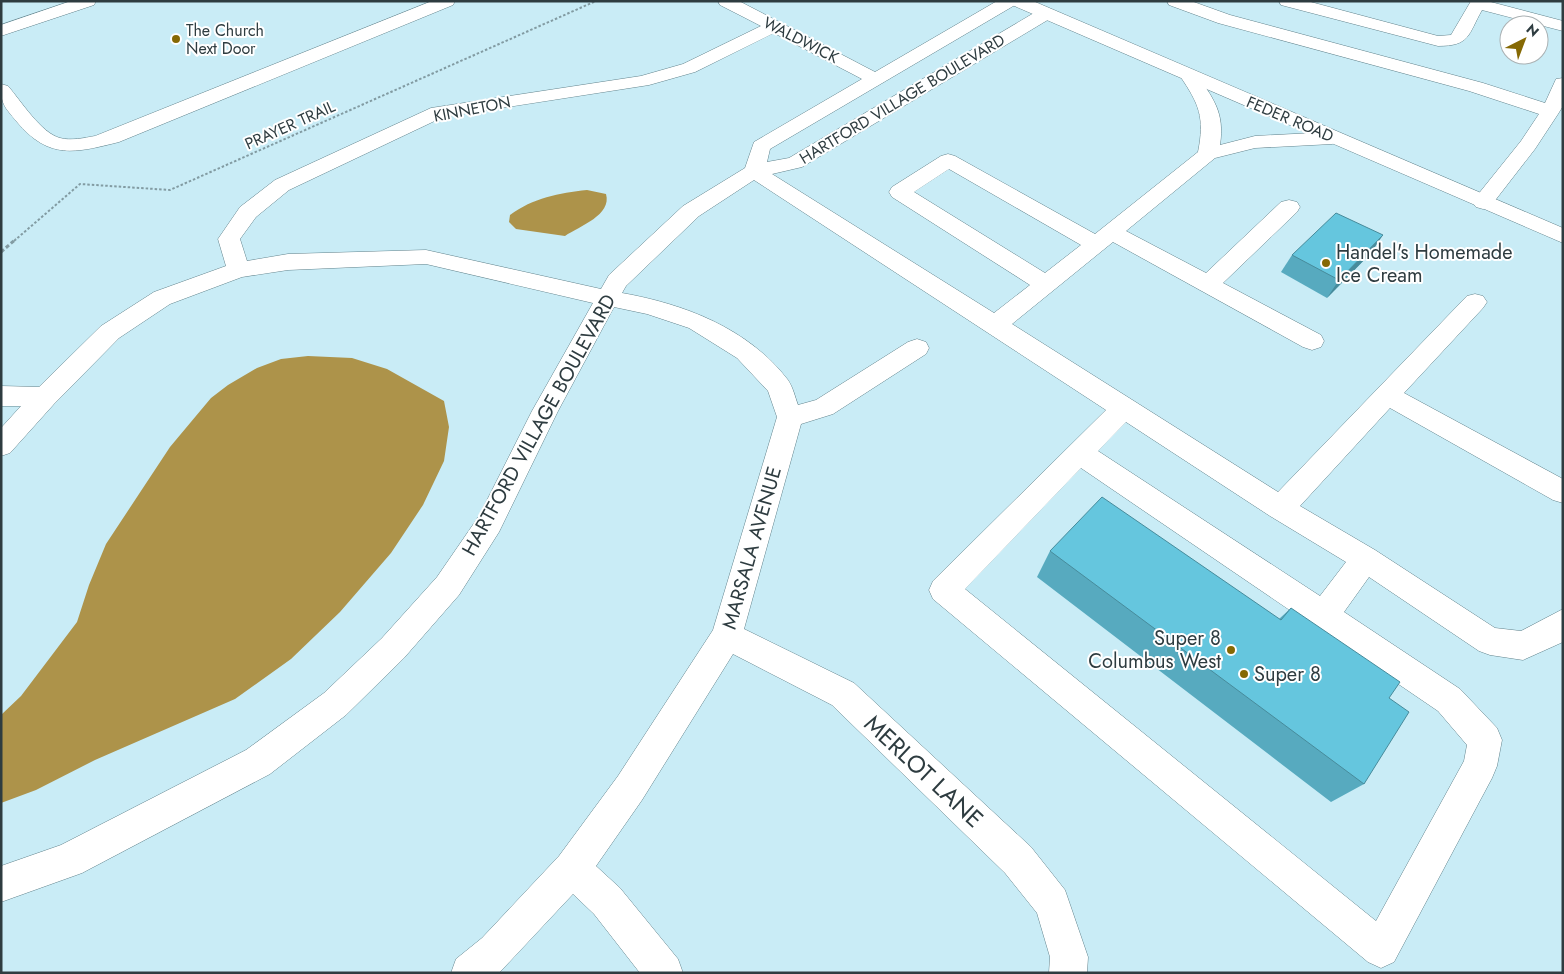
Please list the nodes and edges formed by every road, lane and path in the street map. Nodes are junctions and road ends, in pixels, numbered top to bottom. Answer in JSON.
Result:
{"nodes":[{"id":1,"x":88,"y":1,"type":"edge"},
{"id":2,"x":447,"y":1,"type":"edge"},
{"id":3,"x":596,"y":1,"type":"edge"},
{"id":4,"x":726,"y":1,"type":"edge"},
{"id":5,"x":1009,"y":1,"type":"edge"},
{"id":6,"x":1175,"y":1,"type":"edge"},
{"id":7,"x":1287,"y":1,"type":"edge"},
{"id":8,"x":1478,"y":3,"type":"edge"},
{"id":9,"x":1034,"y":6,"type":"edge"},
{"id":10,"x":1563,"y":26,"type":"edge"},
{"id":11,"x":773,"y":27,"type":"junction"},
{"id":12,"x":1,"y":31,"type":"edge"},
{"id":13,"x":1189,"y":76,"type":"junction"},
{"id":14,"x":876,"y":78,"type":"junction"},
{"id":15,"x":1563,"y":83,"type":"edge"},
{"id":16,"x":1,"y":90,"type":"edge"},
{"id":17,"x":1549,"y":111,"type":"junction"},
{"id":18,"x":1332,"y":138,"type":"junction"},
{"id":19,"x":1208,"y":154,"type":"junction"},
{"id":20,"x":754,"y":171,"type":"junction"},
{"id":21,"x":1483,"y":202,"type":"junction"},
{"id":22,"x":1289,"y":207,"type":"dead end"},
{"id":23,"x":1563,"y":236,"type":"edge"},
{"id":24,"x":1104,"y":238,"type":"junction"},
{"id":25,"x":1,"y":252,"type":"edge"},
{"id":26,"x":238,"y":270,"type":"junction"},
{"id":27,"x":1046,"y":284,"type":"junction"},
{"id":28,"x":1208,"y":284,"type":"junction"},
{"id":29,"x":607,"y":298,"type":"junction"},
{"id":30,"x":1475,"y":302,"type":"dead end"},
{"id":31,"x":995,"y":325,"type":"junction"},
{"id":32,"x":1312,"y":341,"type":"dead end"},
{"id":33,"x":918,"y":348,"type":"dead end"},
{"id":34,"x":1,"y":396,"type":"edge"},
{"id":35,"x":1386,"y":396,"type":"junction"},
{"id":36,"x":45,"y":397,"type":"junction"},
{"id":37,"x":1124,"y":408,"type":"junction"},
{"id":38,"x":790,"y":417,"type":"junction"},
{"id":39,"x":1,"y":446,"type":"edge"},
{"id":40,"x":1079,"y":453,"type":"junction"},
{"id":41,"x":1563,"y":492,"type":"edge"},
{"id":42,"x":1280,"y":508,"type":"junction"},
{"id":43,"x":1365,"y":559,"type":"junction"},
{"id":44,"x":1324,"y":615,"type":"junction"},
{"id":45,"x":1563,"y":623,"type":"edge"},
{"id":46,"x":727,"y":636,"type":"junction"},
{"id":47,"x":572,"y":869,"type":"junction"},
{"id":48,"x":1,"y":884,"type":"edge"},
{"id":49,"x":1068,"y":965,"type":"edge"},
{"id":50,"x":470,"y":973,"type":"edge"},
{"id":51,"x":664,"y":973,"type":"edge"}],
"edges":[{"from":1,"to":12,"type":"street"},
{"from":2,"to":16,"type":"street"},
{"from":3,"to":25,"type":"path","name":"PRAYER TRAIL"},
{"from":4,"to":11,"type":"street","name":"WALDWICK"},
{"from":5,"to":14,"type":"street","name":"HARTFORD VILLAGE BOULEVARD"},
{"from":6,"to":17,"type":"street"},
{"from":7,"to":8,"type":"street"},
{"from":8,"to":10,"type":"street"},
{"from":9,"to":13,"type":"street","name":"FEDER ROAD"},
{"from":9,"to":20,"type":"street","name":"HARTFORD VILLAGE BOULEVARD"},
{"from":11,"to":14,"type":"street","name":"WALDWICK"},
{"from":11,"to":26,"type":"street","name":"KINNETON"},
{"from":13,"to":18,"type":"street","name":"FEDER ROAD"},
{"from":13,"to":19,"type":"street"},
{"from":14,"to":20,"type":"street","name":"HARTFORD VILLAGE BOULEVARD"},
{"from":15,"to":17,"type":"street"},
{"from":17,"to":21,"type":"street"},
{"from":18,"to":19,"type":"street"},
{"from":18,"to":21,"type":"street","name":"FEDER ROAD"},
{"from":19,"to":24,"type":"street"},
{"from":20,"to":29,"type":"street","name":"HARTFORD VILLAGE BOULEVARD"},
{"from":20,"to":31,"type":"street"},
{"from":21,"to":23,"type":"street","name":"FEDER ROAD"},
{"from":22,"to":28,"type":"street"},
{"from":24,"to":27,"type":"street"},
{"from":24,"to":27,"type":"street"},
{"from":24,"to":28,"type":"street"},
{"from":26,"to":29,"type":"street"},
{"from":26,"to":36,"type":"street"},
{"from":27,"to":31,"type":"street"},
{"from":28,"to":32,"type":"street"},
{"from":29,"to":38,"type":"street"},
{"from":29,"to":48,"type":"street","name":"HARTFORD VILLAGE BOULEVARD"},
{"from":30,"to":35,"type":"street"},
{"from":31,"to":37,"type":"street"},
{"from":33,"to":38,"type":"street"},
{"from":34,"to":36,"type":"street"},
{"from":35,"to":41,"type":"street"},
{"from":35,"to":42,"type":"street"},
{"from":36,"to":39,"type":"street"},
{"from":37,"to":40,"type":"street"},
{"from":37,"to":42,"type":"street"},
{"from":38,"to":46,"type":"street","name":"MARSALA AVENUE"},
{"from":40,"to":44,"type":"street"},
{"from":40,"to":44,"type":"street"},
{"from":42,"to":43,"type":"street"},
{"from":43,"to":44,"type":"street"},
{"from":43,"to":45,"type":"street"},
{"from":46,"to":47,"type":"street","name":"MARSALA AVENUE"},
{"from":46,"to":49,"type":"street","name":"MERLOT LANE"},
{"from":47,"to":50,"type":"street","name":"MARSALA AVENUE"},
{"from":47,"to":51,"type":"street"}]}
